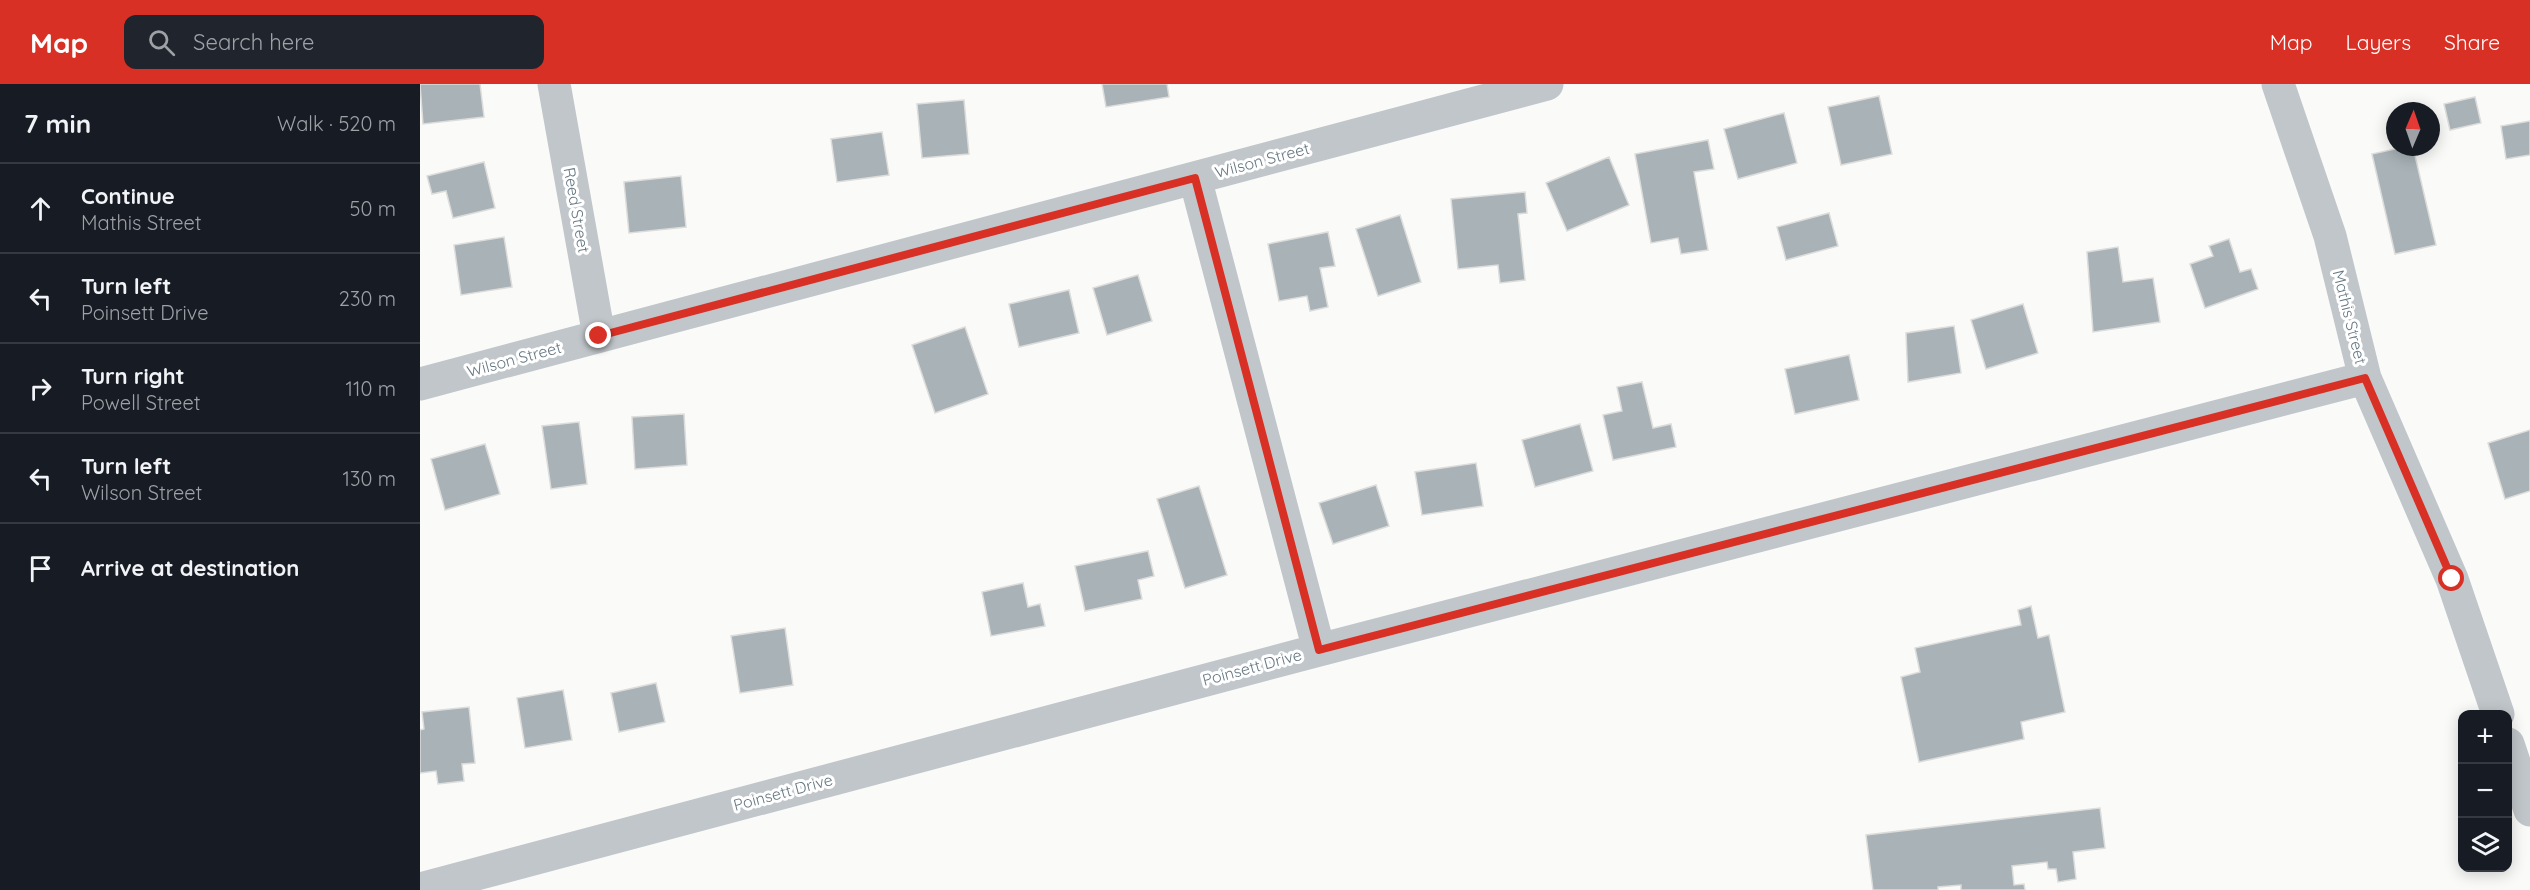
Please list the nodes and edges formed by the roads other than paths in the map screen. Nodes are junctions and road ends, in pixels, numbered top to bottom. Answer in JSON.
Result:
{"nodes":[{"id":1,"x":554,"y":84,"type":"edge"},
{"id":2,"x":1547,"y":84,"type":"edge"},
{"id":3,"x":2278,"y":84,"type":"edge"},
{"id":4,"x":1195,"y":178,"type":"junction"},
{"id":5,"x":599,"y":336,"type":"junction"},
{"id":6,"x":2365,"y":378,"type":"junction"},
{"id":7,"x":420,"y":384,"type":"edge"},
{"id":8,"x":1319,"y":650,"type":"junction"},
{"id":9,"x":2497,"y":710,"type":"edge"},
{"id":10,"x":2512,"y":756,"type":"edge"},
{"id":11,"x":2530,"y":810,"type":"edge"},
{"id":12,"x":420,"y":889,"type":"edge"}],
"edges":[{"from":1,"to":5,"type":"street","name":"Reed Street"},
{"from":2,"to":4,"type":"street","name":"Wilson Street"},
{"from":3,"to":6,"type":"street","name":"Mathis Street"},
{"from":4,"to":5,"type":"street","name":"Wilson Street"},
{"from":4,"to":8,"type":"street"},
{"from":5,"to":7,"type":"street","name":"Wilson Street"},
{"from":6,"to":8,"type":"street","name":"Poinsett Drive"},
{"from":6,"to":9,"type":"street","name":"Mathis Street"},
{"from":8,"to":12,"type":"street","name":"Poinsett Drive"},
{"from":10,"to":11,"type":"street"}]}
